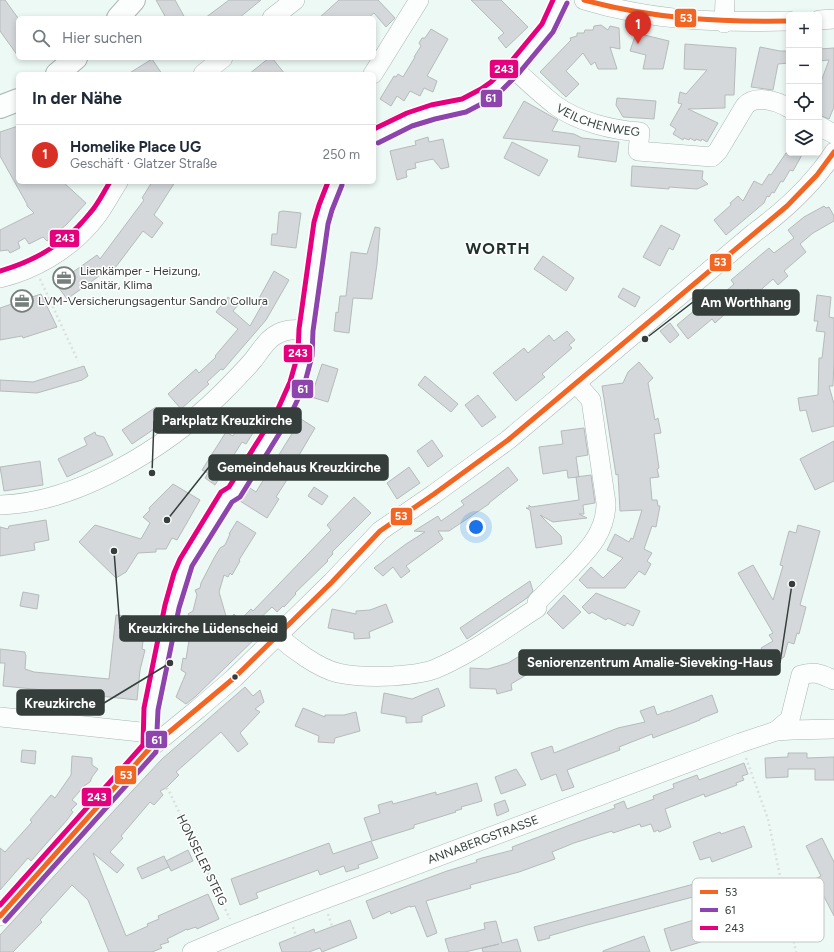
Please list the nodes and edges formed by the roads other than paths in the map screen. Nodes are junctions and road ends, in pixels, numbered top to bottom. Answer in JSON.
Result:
{"nodes":[{"id":1,"x":134,"y":0,"type":"edge"},
{"id":2,"x":295,"y":0,"type":"edge"},
{"id":3,"x":419,"y":0,"type":"edge"},
{"id":4,"x":561,"y":0,"type":"edge"},
{"id":5,"x":584,"y":0,"type":"edge"},
{"id":6,"x":725,"y":0,"type":"edge"},
{"id":7,"x":120,"y":16,"type":"edge"},
{"id":8,"x":275,"y":16,"type":"edge"},
{"id":9,"x":834,"y":19,"type":"edge"},
{"id":10,"x":822,"y":20,"type":"edge"},
{"id":11,"x":724,"y":22,"type":"junction"},
{"id":12,"x":786,"y":22,"type":"edge"},
{"id":13,"x":74,"y":60,"type":"edge"},
{"id":14,"x":220,"y":60,"type":"edge"},
{"id":15,"x":514,"y":69,"type":"junction"},
{"id":16,"x":60,"y":72,"type":"edge"},
{"id":17,"x":206,"y":72,"type":"edge"},
{"id":18,"x":373,"y":72,"type":"edge"},
{"id":19,"x":16,"y":101,"type":"edge"},
{"id":20,"x":786,"y":106,"type":"edge"},
{"id":21,"x":0,"y":107,"type":"edge"},
{"id":22,"x":822,"y":128,"type":"edge"},
{"id":23,"x":834,"y":134,"type":"edge"},
{"id":24,"x":376,"y":136,"type":"edge"},
{"id":25,"x":834,"y":152,"type":"edge"},
{"id":26,"x":117,"y":184,"type":"edge"},
{"id":27,"x":335,"y":184,"type":"edge"},
{"id":28,"x":0,"y":278,"type":"edge"},
{"id":29,"x":306,"y":330,"type":"junction"},
{"id":30,"x":576,"y":383,"type":"junction"},
{"id":31,"x":0,"y":505,"type":"edge"},
{"id":32,"x":277,"y":635,"type":"junction"},
{"id":33,"x":834,"y":680,"type":"edge"},
{"id":34,"x":0,"y":717,"type":"edge"},
{"id":35,"x":834,"y":729,"type":"edge"},
{"id":36,"x":776,"y":731,"type":"junction"},
{"id":37,"x":150,"y":740,"type":"junction"},
{"id":38,"x":0,"y":916,"type":"edge"},
{"id":39,"x":192,"y":952,"type":"edge"}],
"edges":[{"from":1,"to":7,"type":"main road"},
{"from":2,"to":8,"type":"street"},
{"from":3,"to":18,"type":"street"},
{"from":4,"to":15,"type":"street"},
{"from":5,"to":11,"type":"street"},
{"from":6,"to":11,"type":"street"},
{"from":9,"to":10,"type":"street"},
{"from":11,"to":12,"type":"street"},
{"from":13,"to":16,"type":"main road"},
{"from":14,"to":17,"type":"street"},
{"from":15,"to":20,"type":"street","name":"VEILCHENWEG"},
{"from":15,"to":24,"type":"street"},
{"from":19,"to":21,"type":"main road"},
{"from":22,"to":23,"type":"street"},
{"from":25,"to":30,"type":"street"},
{"from":26,"to":28,"type":"street"},
{"from":27,"to":29,"type":"street"},
{"from":29,"to":31,"type":"street"},
{"from":29,"to":37,"type":"street"},
{"from":30,"to":32,"type":"street"},
{"from":30,"to":32,"type":"street"},
{"from":32,"to":37,"type":"street"},
{"from":33,"to":36,"type":"street","name":"ANNABERGSTRASSE"},
{"from":34,"to":37,"type":"street"},
{"from":35,"to":36,"type":"street","name":"ANNABERGSTRASSE"},
{"from":36,"to":39,"type":"street","name":"ANNABERGSTRASSE"},
{"from":37,"to":38,"type":"street"}]}
